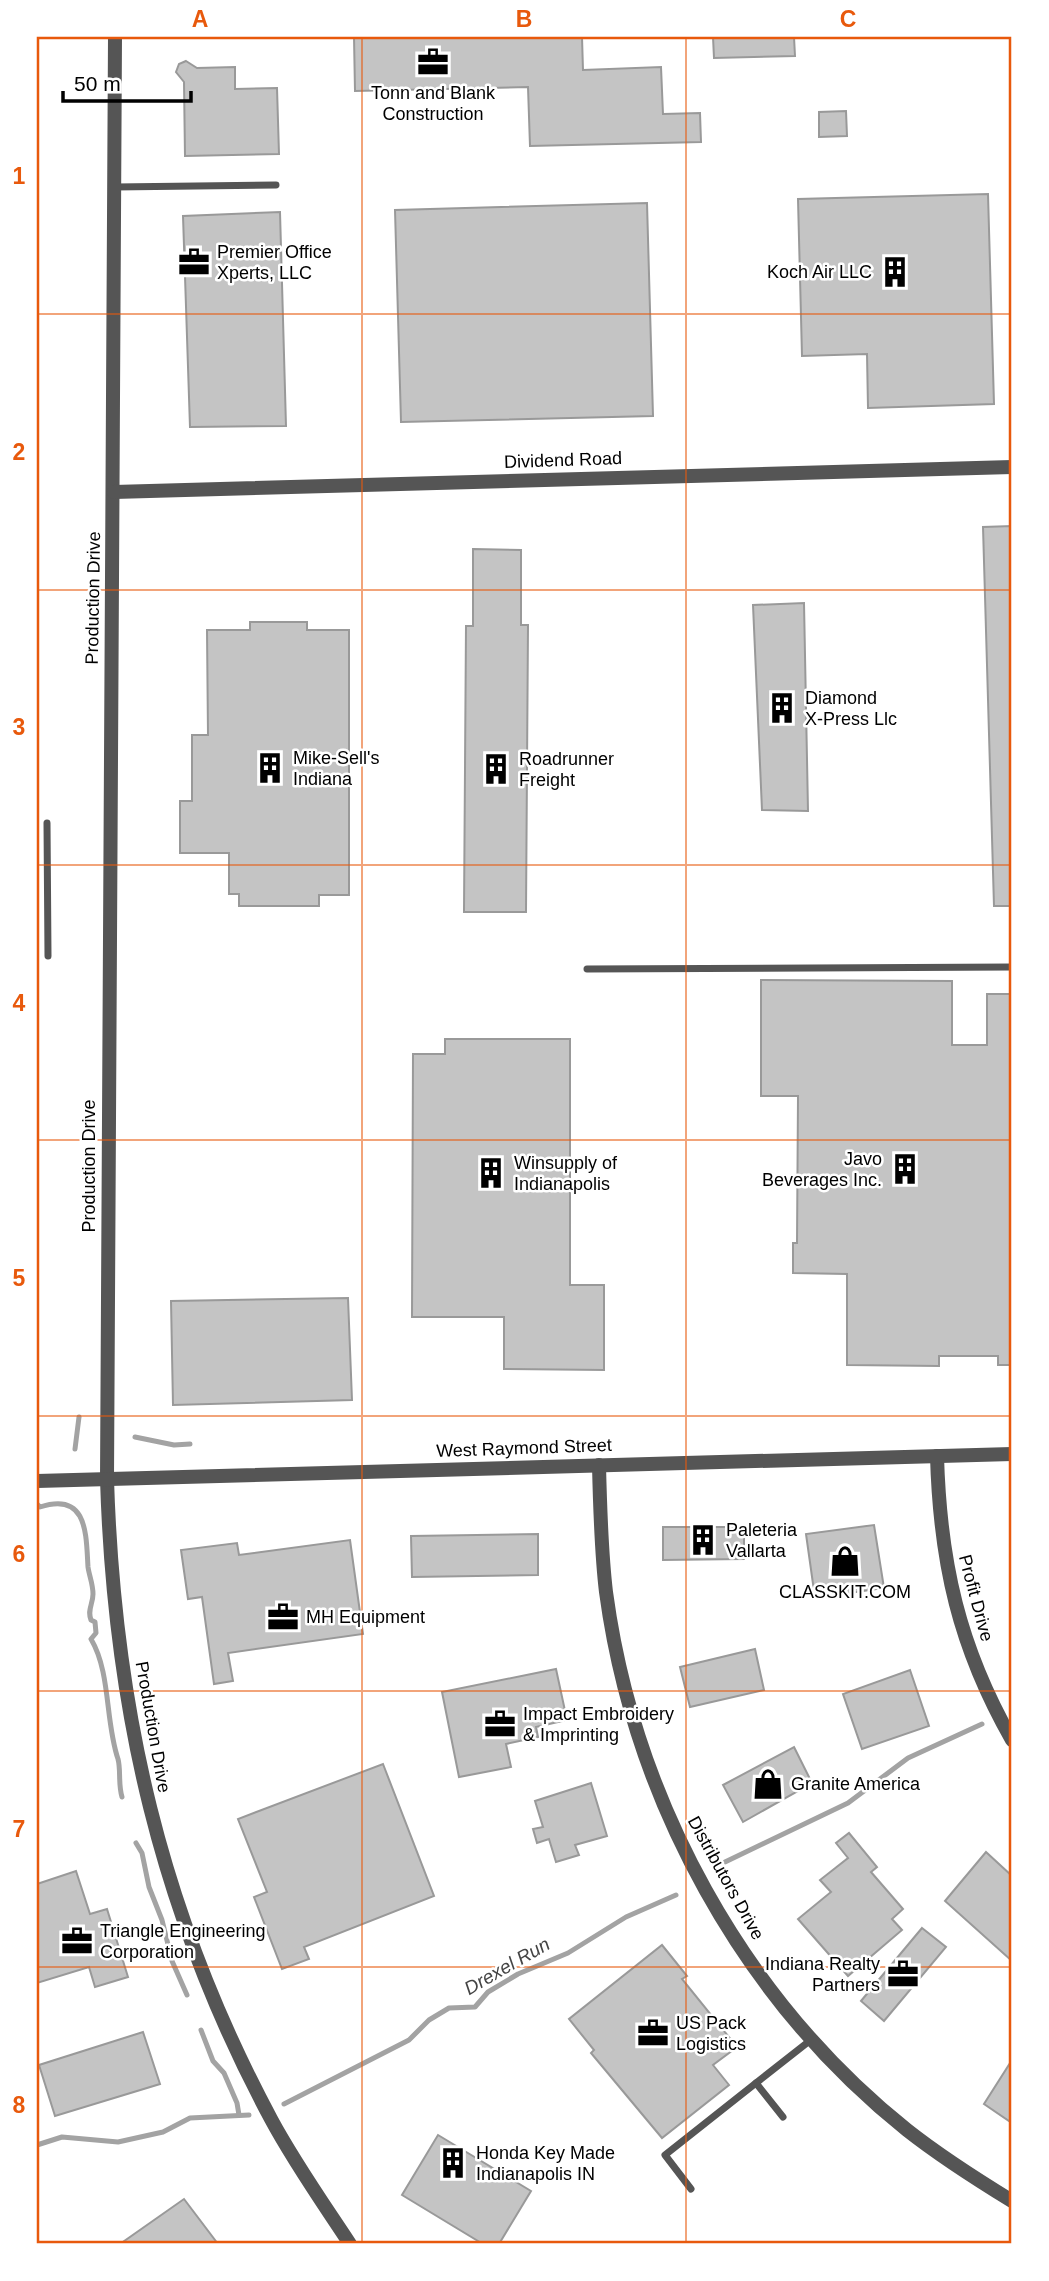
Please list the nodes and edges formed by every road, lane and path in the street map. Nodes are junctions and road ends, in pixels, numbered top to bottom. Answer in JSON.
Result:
{"nodes":[{"id":1,"x":115,"y":37,"type":"edge"},
{"id":2,"x":276,"y":185,"type":"dead end"},
{"id":3,"x":114,"y":187,"type":"junction"},
{"id":4,"x":1012,"y":467,"type":"edge"},
{"id":5,"x":114,"y":492,"type":"junction"},
{"id":6,"x":47,"y":823,"type":"dead end"},
{"id":7,"x":48,"y":956,"type":"dead end"},
{"id":8,"x":1012,"y":967,"type":"edge"},
{"id":9,"x":587,"y":969,"type":"dead end"},
{"id":10,"x":1012,"y":1454,"type":"edge"},
{"id":11,"x":937,"y":1456,"type":"junction"},
{"id":12,"x":599,"y":1465,"type":"junction"},
{"id":13,"x":107,"y":1479,"type":"junction"},
{"id":14,"x":37,"y":1480,"type":"edge"},
{"id":15,"x":1012,"y":1740,"type":"edge"},
{"id":16,"x":812,"y":2039,"type":"junction"},
{"id":17,"x":756,"y":2083,"type":"junction"},
{"id":18,"x":783,"y":2117,"type":"dead end"},
{"id":19,"x":691,"y":2189,"type":"dead end"},
{"id":20,"x":1012,"y":2201,"type":"edge"},
{"id":21,"x":350,"y":2244,"type":"edge"}],
"edges":[{"from":1,"to":3,"type":"street","name":"Production Drive"},
{"from":2,"to":3,"type":"lane"},
{"from":3,"to":5,"type":"street","name":"Production Drive"},
{"from":4,"to":5,"type":"street","name":"Dividend Road"},
{"from":5,"to":13,"type":"street","name":"Production Drive"},
{"from":6,"to":7,"type":"lane"},
{"from":8,"to":9,"type":"lane"},
{"from":10,"to":11,"type":"street","name":"West Raymond Street"},
{"from":11,"to":12,"type":"street","name":"West Raymond Street"},
{"from":11,"to":15,"type":"street","name":"Profit Drive"},
{"from":12,"to":13,"type":"street","name":"West Raymond Street"},
{"from":12,"to":16,"type":"street","name":"Distributors Drive"},
{"from":13,"to":14,"type":"street","name":"West Raymond Street"},
{"from":13,"to":21,"type":"street","name":"Production Drive"},
{"from":16,"to":17,"type":"lane"},
{"from":16,"to":20,"type":"street","name":"Distributors Drive"},
{"from":17,"to":18,"type":"lane"},
{"from":17,"to":19,"type":"lane"}]}
